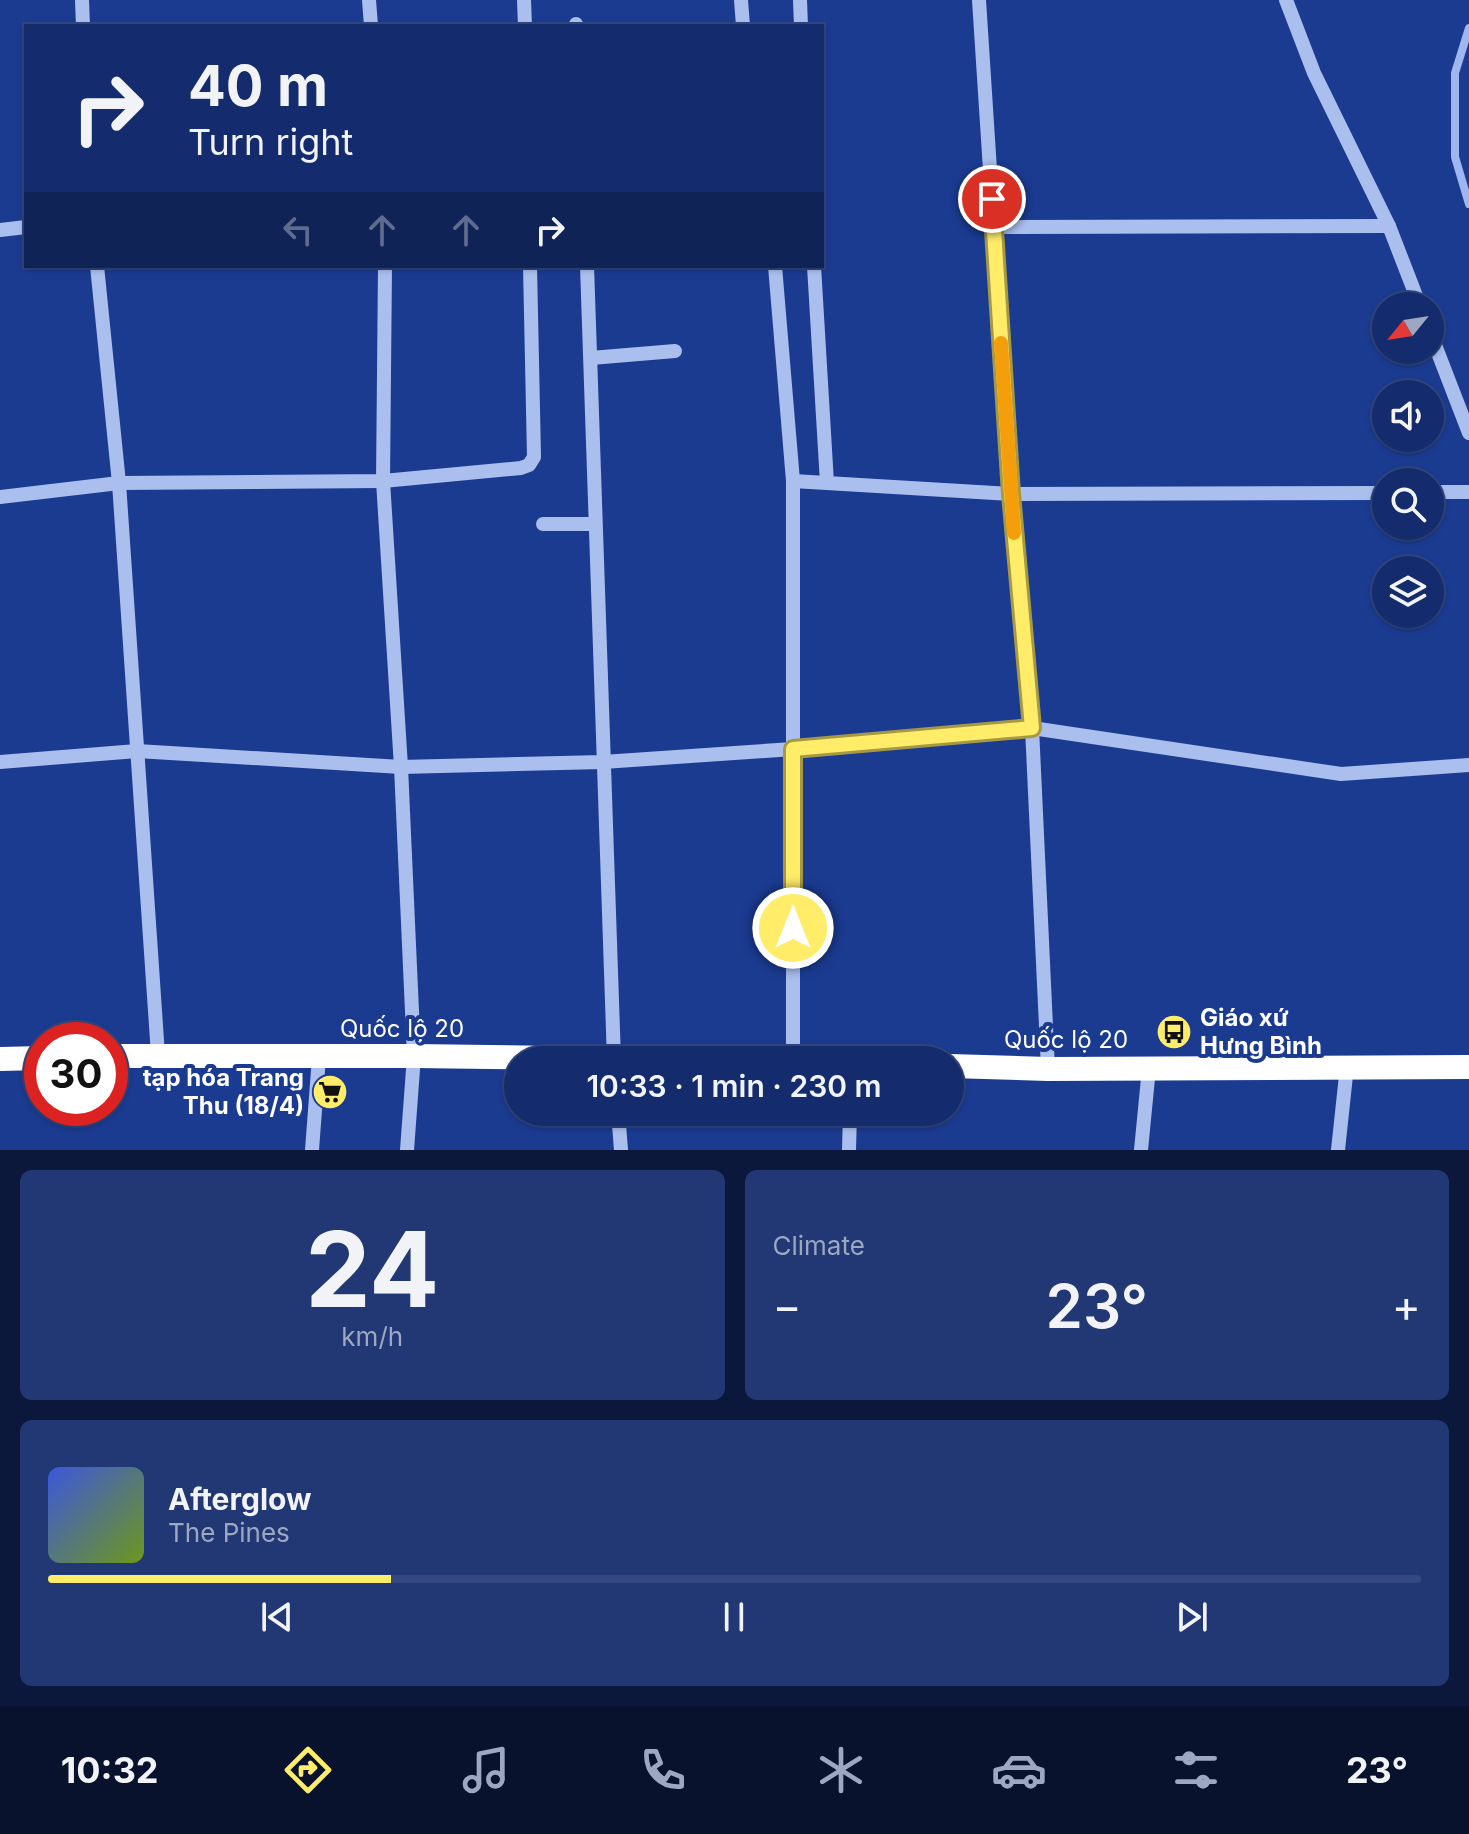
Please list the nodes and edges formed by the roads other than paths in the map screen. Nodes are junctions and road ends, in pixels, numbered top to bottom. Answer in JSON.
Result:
{"nodes":[{"id":1,"x":82,"y":0,"type":"edge"},
{"id":2,"x":369,"y":0,"type":"edge"},
{"id":3,"x":524,"y":0,"type":"edge"},
{"id":4,"x":741,"y":0,"type":"edge"},
{"id":5,"x":800,"y":0,"type":"edge"},
{"id":6,"x":979,"y":0,"type":"edge"},
{"id":7,"x":1286,"y":0,"type":"edge"},
{"id":8,"x":83,"y":24,"type":"edge"},
{"id":9,"x":371,"y":24,"type":"edge"},
{"id":10,"x":525,"y":24,"type":"edge"},
{"id":11,"x":743,"y":24,"type":"edge"},
{"id":12,"x":801,"y":24,"type":"edge"},
{"id":13,"x":1389,"y":226,"type":"junction"},
{"id":14,"x":24,"y":227,"type":"edge"},
{"id":15,"x":994,"y":227,"type":"junction"},
{"id":16,"x":0,"y":230,"type":"edge"},
{"id":17,"x":97,"y":268,"type":"edge"},
{"id":18,"x":385,"y":268,"type":"edge"},
{"id":19,"x":530,"y":268,"type":"edge"},
{"id":20,"x":587,"y":268,"type":"edge"},
{"id":21,"x":775,"y":268,"type":"edge"},
{"id":22,"x":814,"y":268,"type":"edge"},
{"id":23,"x":1415,"y":292,"type":"edge"},
{"id":24,"x":675,"y":351,"type":"dead end"},
{"id":25,"x":591,"y":358,"type":"junction"},
{"id":26,"x":1442,"y":364,"type":"edge"},
{"id":27,"x":1469,"y":433,"type":"edge"},
{"id":28,"x":383,"y":481,"type":"junction"},
{"id":29,"x":793,"y":481,"type":"junction"},
{"id":30,"x":119,"y":483,"type":"junction"},
{"id":31,"x":827,"y":483,"type":"junction"},
{"id":32,"x":1444,"y":492,"type":"edge"},
{"id":33,"x":1469,"y":492,"type":"edge"},
{"id":34,"x":1372,"y":493,"type":"edge"},
{"id":35,"x":1011,"y":494,"type":"junction"},
{"id":36,"x":0,"y":497,"type":"edge"},
{"id":37,"x":543,"y":524,"type":"dead end"},
{"id":38,"x":595,"y":524,"type":"junction"},
{"id":39,"x":1032,"y":728,"type":"junction"},
{"id":40,"x":793,"y":749,"type":"junction"},
{"id":41,"x":137,"y":751,"type":"junction"},
{"id":42,"x":0,"y":762,"type":"edge"},
{"id":43,"x":603,"y":762,"type":"junction"},
{"id":44,"x":1469,"y":765,"type":"edge"},
{"id":45,"x":401,"y":767,"type":"junction"},
{"id":46,"x":614,"y":1046,"type":"edge"},
{"id":47,"x":793,"y":1046,"type":"edge"},
{"id":48,"x":158,"y":1055,"type":"junction"},
{"id":49,"x":128,"y":1056,"type":"edge"},
{"id":50,"x":414,"y":1056,"type":"junction"},
{"id":51,"x":319,"y":1057,"type":"junction"},
{"id":52,"x":504,"y":1057,"type":"edge"},
{"id":53,"x":24,"y":1058,"type":"edge"},
{"id":54,"x":0,"y":1059,"type":"edge"},
{"id":55,"x":964,"y":1066,"type":"edge"},
{"id":56,"x":1347,"y":1066,"type":"junction"},
{"id":57,"x":1469,"y":1067,"type":"edge"},
{"id":58,"x":1149,"y":1068,"type":"junction"},
{"id":59,"x":1048,"y":1069,"type":"junction"},
{"id":60,"x":619,"y":1126,"type":"edge"},
{"id":61,"x":850,"y":1126,"type":"edge"},
{"id":62,"x":312,"y":1150,"type":"edge"},
{"id":63,"x":407,"y":1150,"type":"edge"},
{"id":64,"x":621,"y":1150,"type":"edge"},
{"id":65,"x":849,"y":1150,"type":"edge"},
{"id":66,"x":1141,"y":1150,"type":"edge"},
{"id":67,"x":1338,"y":1150,"type":"edge"}],
"edges":[{"from":1,"to":8,"type":"street"},
{"from":2,"to":9,"type":"street"},
{"from":3,"to":10,"type":"street"},
{"from":4,"to":11,"type":"street"},
{"from":5,"to":12,"type":"street"},
{"from":6,"to":15,"type":"street"},
{"from":7,"to":13,"type":"street"},
{"from":13,"to":15,"type":"street"},
{"from":13,"to":23,"type":"street"},
{"from":14,"to":16,"type":"street"},
{"from":15,"to":35,"type":"street"},
{"from":17,"to":30,"type":"street"},
{"from":18,"to":28,"type":"street"},
{"from":19,"to":28,"type":"street"},
{"from":20,"to":25,"type":"street"},
{"from":21,"to":29,"type":"street"},
{"from":22,"to":31,"type":"street"},
{"from":24,"to":25,"type":"street"},
{"from":25,"to":38,"type":"street"},
{"from":26,"to":27,"type":"street"},
{"from":28,"to":30,"type":"street"},
{"from":28,"to":45,"type":"street"},
{"from":29,"to":31,"type":"street"},
{"from":29,"to":40,"type":"street"},
{"from":30,"to":36,"type":"street"},
{"from":30,"to":41,"type":"street"},
{"from":31,"to":35,"type":"street"},
{"from":32,"to":33,"type":"street"},
{"from":34,"to":35,"type":"street"},
{"from":35,"to":39,"type":"street"},
{"from":37,"to":38,"type":"street"},
{"from":38,"to":43,"type":"street"},
{"from":39,"to":40,"type":"street"},
{"from":39,"to":44,"type":"street"},
{"from":39,"to":59,"type":"street"},
{"from":40,"to":43,"type":"street"},
{"from":40,"to":47,"type":"street"},
{"from":41,"to":42,"type":"street"},
{"from":41,"to":45,"type":"street"},
{"from":41,"to":48,"type":"street"},
{"from":43,"to":45,"type":"street"},
{"from":43,"to":46,"type":"street"},
{"from":45,"to":50,"type":"street"},
{"from":48,"to":49,"type":"highway","name":"Quốc lộ 20"},
{"from":48,"to":51,"type":"highway","name":"Quốc lộ 20"},
{"from":50,"to":51,"type":"highway","name":"Quốc lộ 20"},
{"from":50,"to":52,"type":"highway","name":"Quốc lộ 20"},
{"from":50,"to":63,"type":"street"},
{"from":51,"to":62,"type":"street"},
{"from":53,"to":54,"type":"highway"},
{"from":55,"to":59,"type":"highway","name":"Quốc lộ 20"},
{"from":56,"to":57,"type":"highway","name":"Quốc lộ 20"},
{"from":56,"to":58,"type":"highway","name":"Quốc lộ 20"},
{"from":56,"to":67,"type":"street"},
{"from":58,"to":59,"type":"highway","name":"Quốc lộ 20"},
{"from":58,"to":66,"type":"street"},
{"from":60,"to":64,"type":"street"},
{"from":61,"to":65,"type":"street"}]}
